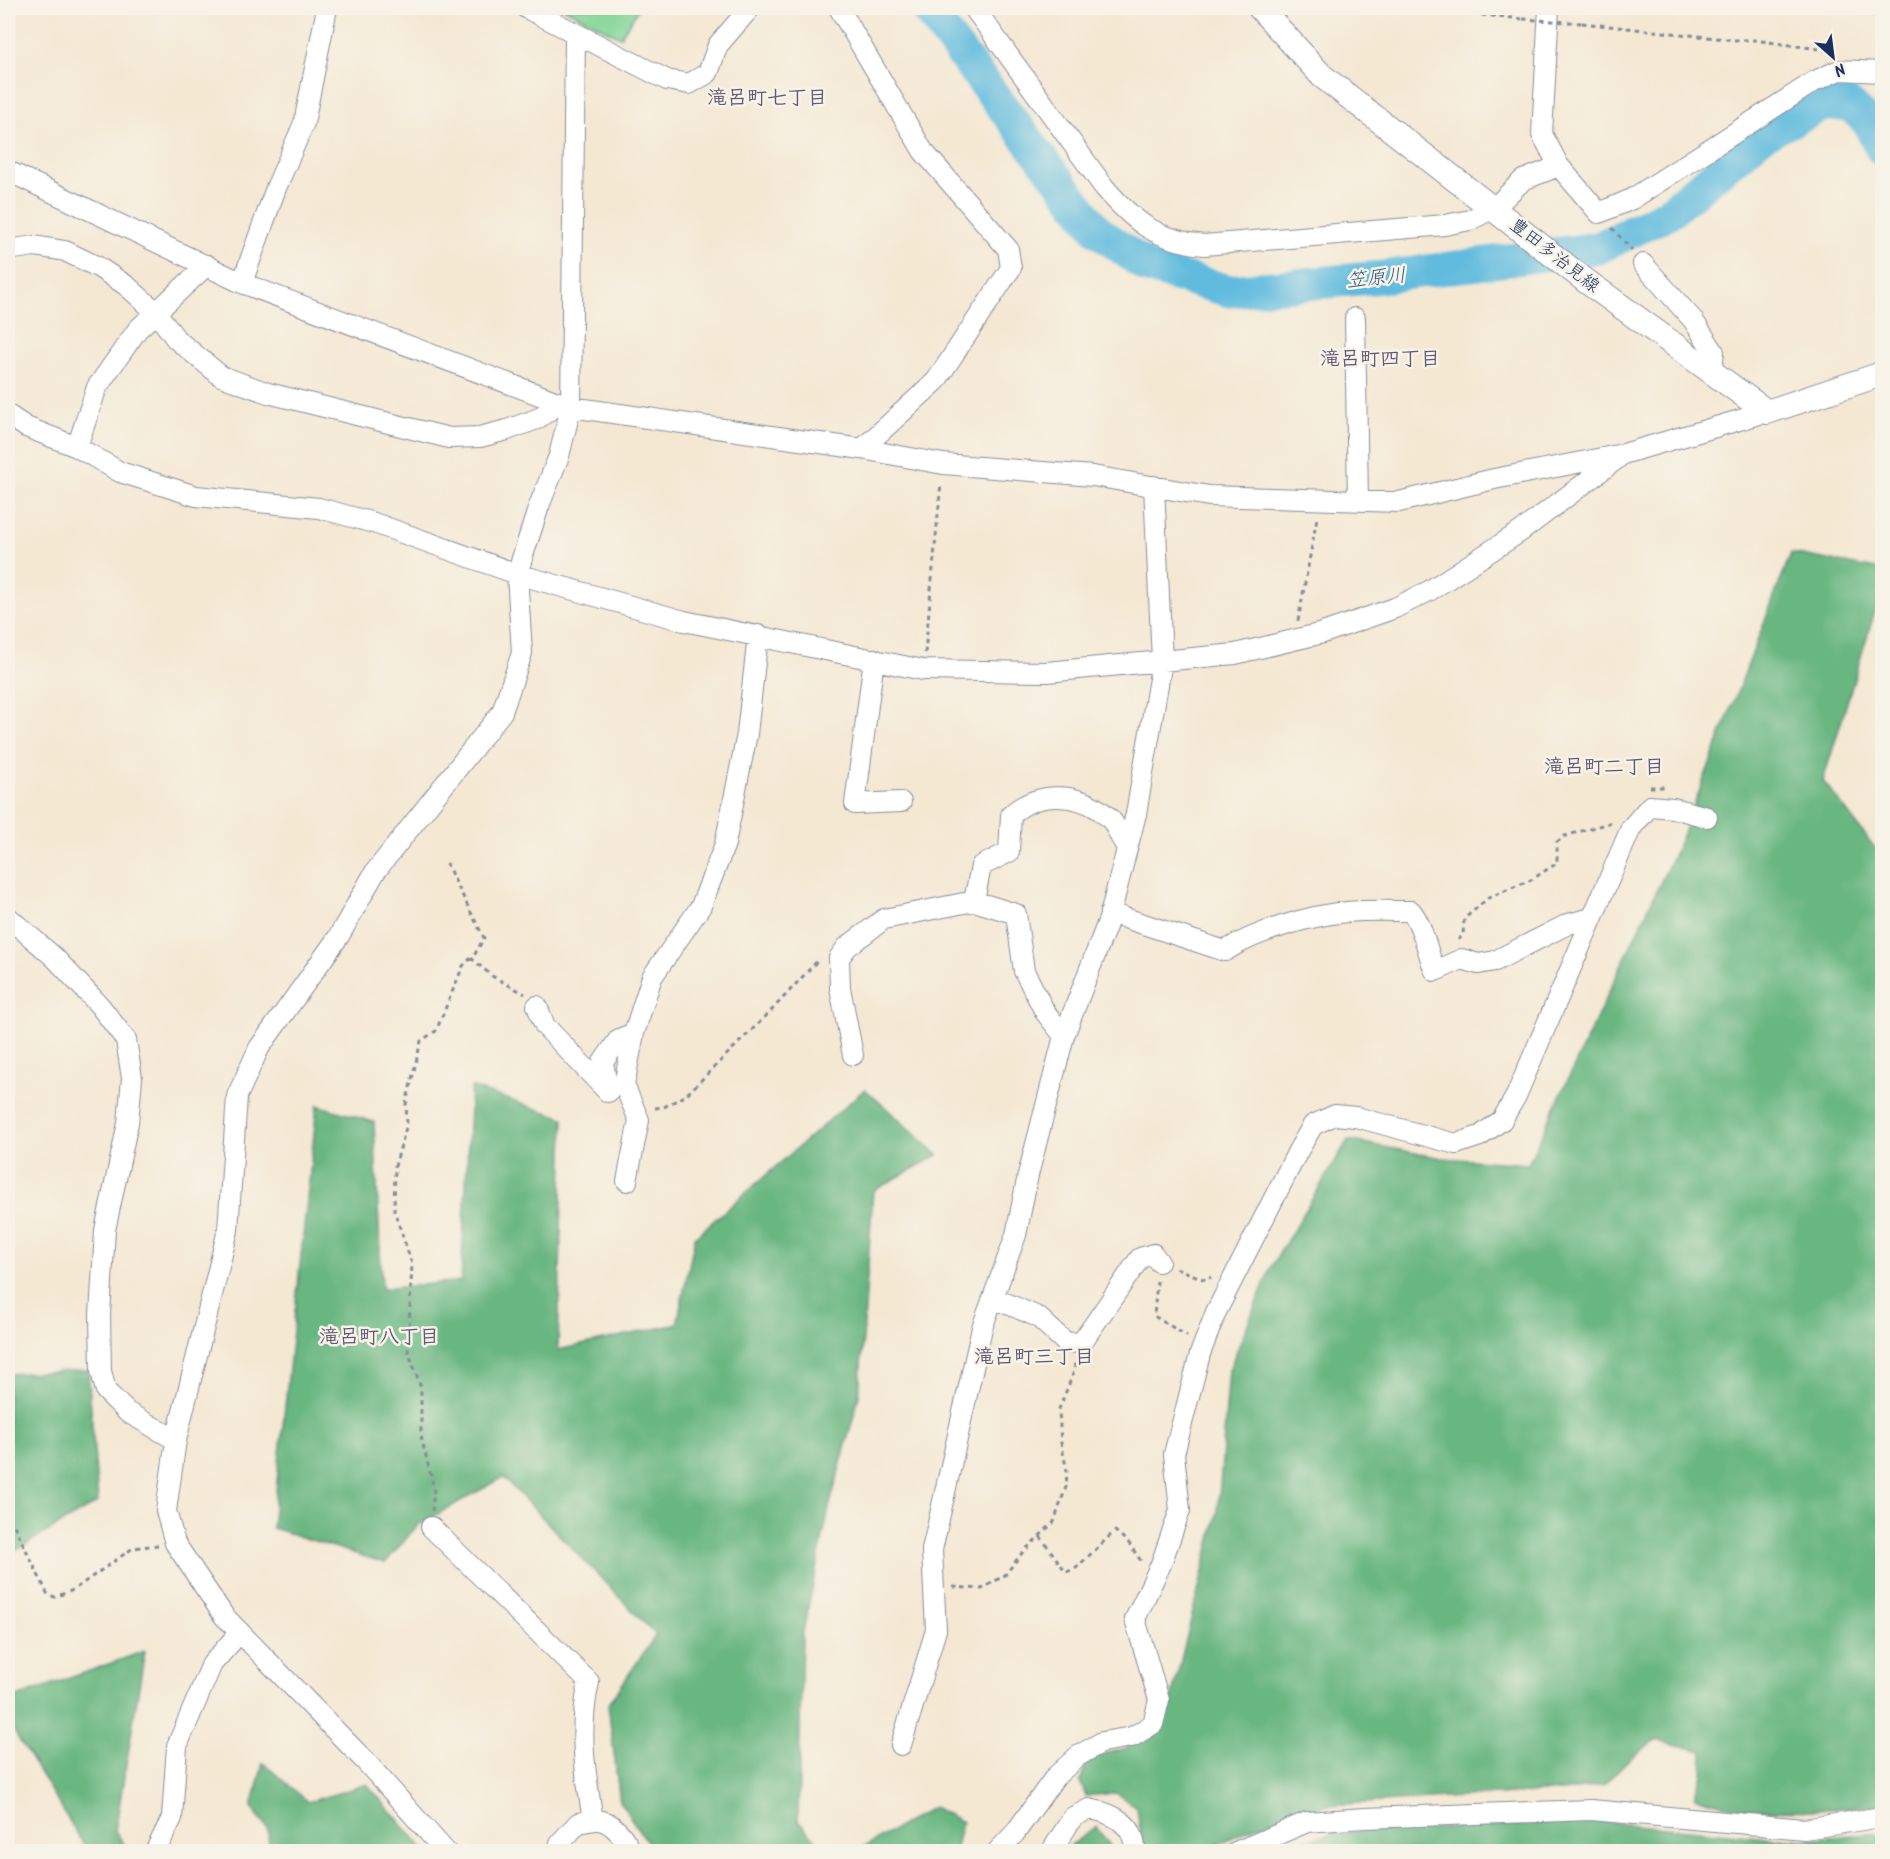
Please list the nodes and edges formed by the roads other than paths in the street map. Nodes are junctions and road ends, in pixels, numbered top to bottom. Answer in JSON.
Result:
{"nodes":[{"id":1,"x":327,"y":8,"type":"edge"},
{"id":2,"x":526,"y":8,"type":"edge"},
{"id":3,"x":750,"y":8,"type":"edge"},
{"id":4,"x":839,"y":8,"type":"edge"},
{"id":5,"x":974,"y":8,"type":"edge"},
{"id":6,"x":1260,"y":8,"type":"edge"},
{"id":7,"x":1549,"y":8,"type":"edge"},
{"id":8,"x":575,"y":33,"type":"junction"},
{"id":9,"x":1882,"y":72,"type":"edge"},
{"id":10,"x":1559,"y":166,"type":"junction"},
{"id":11,"x":8,"y":171,"type":"edge"},
{"id":12,"x":1502,"y":214,"type":"junction"},
{"id":13,"x":8,"y":250,"type":"edge"},
{"id":14,"x":1643,"y":264,"type":"road end"},
{"id":15,"x":207,"y":265,"type":"junction"},
{"id":16,"x":242,"y":283,"type":"junction"},
{"id":17,"x":156,"y":312,"type":"junction"},
{"id":18,"x":1355,"y":318,"type":"dead end"},
{"id":19,"x":1711,"y":372,"type":"junction"},
{"id":20,"x":1882,"y":374,"type":"edge"},
{"id":21,"x":566,"y":405,"type":"junction"},
{"id":22,"x":1767,"y":412,"type":"junction"},
{"id":23,"x":8,"y":415,"type":"edge"},
{"id":24,"x":77,"y":447,"type":"junction"},
{"id":25,"x":862,"y":449,"type":"junction"},
{"id":26,"x":1623,"y":454,"type":"junction"},
{"id":27,"x":1154,"y":486,"type":"junction"},
{"id":28,"x":1358,"y":500,"type":"junction"},
{"id":29,"x":517,"y":574,"type":"junction"},
{"id":30,"x":758,"y":635,"type":"junction"},
{"id":31,"x":874,"y":659,"type":"junction"},
{"id":32,"x":1162,"y":661,"type":"junction"},
{"id":33,"x":901,"y":802,"type":"dead end"},
{"id":34,"x":1707,"y":817,"type":"dead end"},
{"id":35,"x":1127,"y":847,"type":"junction"},
{"id":36,"x":974,"y":901,"type":"junction"},
{"id":37,"x":1110,"y":913,"type":"junction"},
{"id":38,"x":8,"y":917,"type":"edge"},
{"id":39,"x":1592,"y":918,"type":"junction"},
{"id":40,"x":537,"y":1006,"type":"road end"},
{"id":41,"x":634,"y":1033,"type":"junction"},
{"id":42,"x":1064,"y":1036,"type":"junction"},
{"id":43,"x":853,"y":1055,"type":"dead end"},
{"id":44,"x":627,"y":1181,"type":"dead end"},
{"id":45,"x":1159,"y":1262,"type":"road end"},
{"id":46,"x":994,"y":1298,"type":"junction"},
{"id":47,"x":176,"y":1440,"type":"junction"},
{"id":48,"x":431,"y":1527,"type":"road end"},
{"id":49,"x":240,"y":1632,"type":"junction"},
{"id":50,"x":901,"y":1745,"type":"dead end"},
{"id":51,"x":1882,"y":1817,"type":"edge"},
{"id":52,"x":593,"y":1820,"type":"junction"},
{"id":53,"x":155,"y":1851,"type":"edge"},
{"id":54,"x":446,"y":1851,"type":"edge"},
{"id":55,"x":559,"y":1851,"type":"edge"},
{"id":56,"x":630,"y":1851,"type":"edge"},
{"id":57,"x":998,"y":1851,"type":"edge"},
{"id":58,"x":1052,"y":1851,"type":"edge"},
{"id":59,"x":1135,"y":1851,"type":"edge"},
{"id":60,"x":1236,"y":1851,"type":"edge"}],
"edges":[{"from":1,"to":16,"type":"street"},
{"from":2,"to":8,"type":"street"},
{"from":3,"to":8,"type":"street"},
{"from":4,"to":25,"type":"street"},
{"from":5,"to":12,"type":"street"},
{"from":6,"to":12,"type":"main road","name":"豊田多治見線"},
{"from":7,"to":10,"type":"street"},
{"from":8,"to":21,"type":"street"},
{"from":9,"to":10,"type":"street"},
{"from":10,"to":12,"type":"street"},
{"from":11,"to":15,"type":"street"},
{"from":12,"to":19,"type":"main road","name":"豊田多治見線"},
{"from":13,"to":17,"type":"street"},
{"from":14,"to":19,"type":"street"},
{"from":15,"to":16,"type":"street"},
{"from":15,"to":17,"type":"street"},
{"from":16,"to":21,"type":"street"},
{"from":17,"to":21,"type":"street"},
{"from":17,"to":24,"type":"street"},
{"from":18,"to":28,"type":"street"},
{"from":19,"to":22,"type":"main road","name":"豊田多治見線"},
{"from":20,"to":22,"type":"main road"},
{"from":21,"to":25,"type":"street"},
{"from":21,"to":29,"type":"street"},
{"from":22,"to":26,"type":"street"},
{"from":23,"to":24,"type":"street"},
{"from":24,"to":29,"type":"street"},
{"from":25,"to":27,"type":"street"},
{"from":26,"to":28,"type":"street"},
{"from":26,"to":32,"type":"street"},
{"from":27,"to":28,"type":"street"},
{"from":27,"to":32,"type":"street"},
{"from":29,"to":30,"type":"street"},
{"from":29,"to":47,"type":"street"},
{"from":30,"to":31,"type":"street"},
{"from":30,"to":41,"type":"street"},
{"from":31,"to":32,"type":"street"},
{"from":31,"to":33,"type":"street"},
{"from":32,"to":35,"type":"street"},
{"from":34,"to":39,"type":"street"},
{"from":35,"to":36,"type":"street"},
{"from":35,"to":37,"type":"street"},
{"from":36,"to":42,"type":"street"},
{"from":36,"to":43,"type":"street"},
{"from":37,"to":39,"type":"street"},
{"from":37,"to":42,"type":"street"},
{"from":38,"to":47,"type":"street"},
{"from":39,"to":57,"type":"street"},
{"from":40,"to":41,"type":"street"},
{"from":41,"to":44,"type":"street"},
{"from":42,"to":46,"type":"street"},
{"from":45,"to":46,"type":"street"},
{"from":46,"to":50,"type":"street"},
{"from":47,"to":49,"type":"street"},
{"from":48,"to":52,"type":"street"},
{"from":49,"to":53,"type":"street"},
{"from":49,"to":54,"type":"street"},
{"from":51,"to":60,"type":"street"},
{"from":52,"to":55,"type":"street"},
{"from":52,"to":56,"type":"street"},
{"from":58,"to":59,"type":"street"}]}
